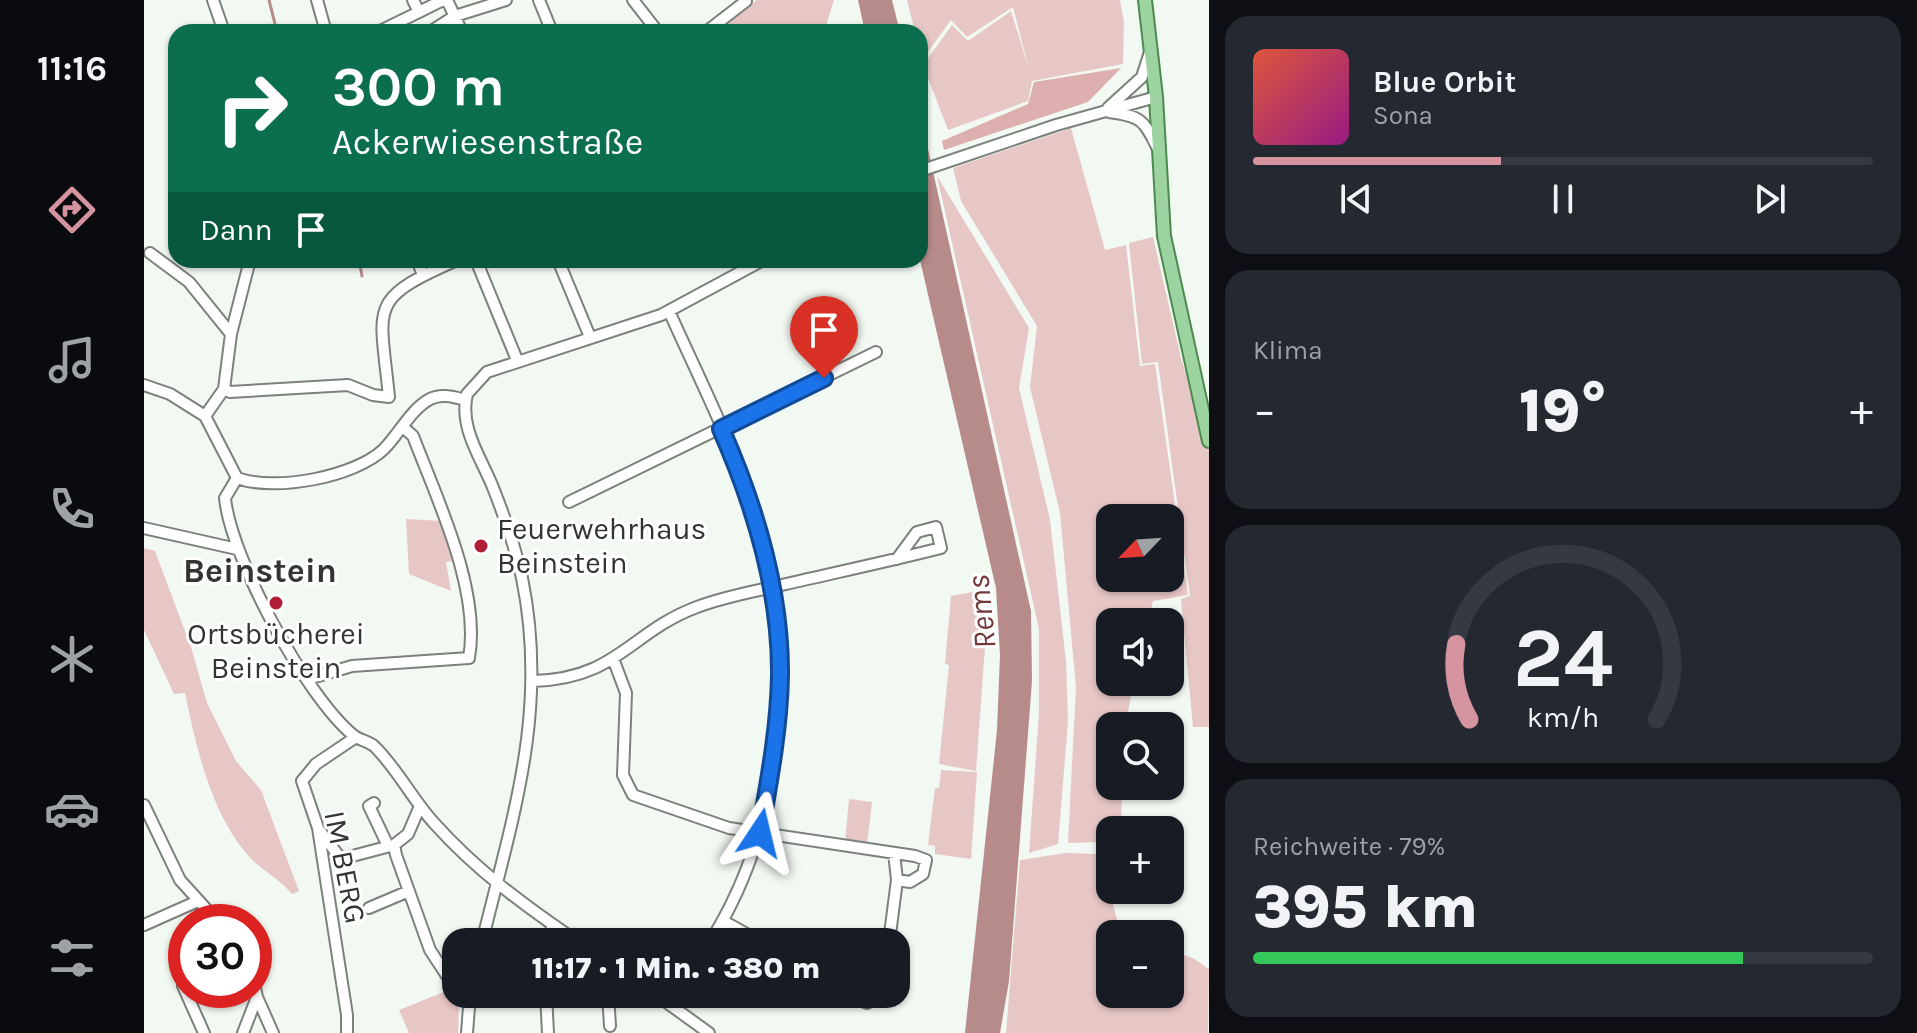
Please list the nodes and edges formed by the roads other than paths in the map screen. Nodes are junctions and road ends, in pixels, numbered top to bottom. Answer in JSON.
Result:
{"nodes":[{"id":1,"x":213,"y":0,"type":"edge"},
{"id":2,"x":317,"y":0,"type":"edge"},
{"id":3,"x":413,"y":0,"type":"edge"},
{"id":4,"x":445,"y":0,"type":"edge"},
{"id":5,"x":506,"y":0,"type":"edge"},
{"id":6,"x":539,"y":0,"type":"edge"},
{"id":7,"x":633,"y":0,"type":"edge"},
{"id":8,"x":1145,"y":0,"type":"edge"},
{"id":9,"x":746,"y":1,"type":"edge"},
{"id":10,"x":419,"y":12,"type":"junction"},
{"id":11,"x":455,"y":16,"type":"junction"},
{"id":12,"x":221,"y":24,"type":"edge"},
{"id":13,"x":324,"y":24,"type":"edge"},
{"id":14,"x":394,"y":24,"type":"edge"},
{"id":15,"x":442,"y":24,"type":"edge"},
{"id":16,"x":458,"y":24,"type":"edge"},
{"id":17,"x":549,"y":24,"type":"edge"},
{"id":18,"x":652,"y":24,"type":"edge"},
{"id":19,"x":716,"y":24,"type":"edge"},
{"id":20,"x":1150,"y":50,"type":"junction"},
{"id":21,"x":1156,"y":97,"type":"junction"},
{"id":22,"x":1103,"y":111,"type":"junction"},
{"id":23,"x":1159,"y":152,"type":"junction"},
{"id":24,"x":928,"y":168,"type":"edge"},
{"id":25,"x":150,"y":253,"type":"dead end"},
{"id":26,"x":168,"y":266,"type":"edge"},
{"id":27,"x":170,"y":268,"type":"edge"},
{"id":28,"x":248,"y":268,"type":"edge"},
{"id":29,"x":420,"y":268,"type":"edge"},
{"id":30,"x":439,"y":268,"type":"edge"},
{"id":31,"x":479,"y":268,"type":"edge"},
{"id":32,"x":561,"y":268,"type":"edge"},
{"id":33,"x":748,"y":268,"type":"edge"},
{"id":34,"x":423,"y":275,"type":"junction"},
{"id":35,"x":669,"y":311,"type":"junction"},
{"id":36,"x":231,"y":334,"type":"junction"},
{"id":37,"x":590,"y":337,"type":"junction"},
{"id":38,"x":876,"y":352,"type":"dead end"},
{"id":39,"x":517,"y":360,"type":"junction"},
{"id":40,"x":144,"y":385,"type":"edge"},
{"id":41,"x":224,"y":389,"type":"junction"},
{"id":42,"x":466,"y":400,"type":"junction"},
{"id":43,"x":205,"y":416,"type":"junction"},
{"id":44,"x":403,"y":427,"type":"junction"},
{"id":45,"x":721,"y":429,"type":"junction"},
{"id":46,"x":1209,"y":441,"type":"edge"},
{"id":47,"x":237,"y":478,"type":"junction"},
{"id":48,"x":569,"y":502,"type":"dead end"},
{"id":49,"x":144,"y":528,"type":"edge"},
{"id":50,"x":237,"y":549,"type":"junction"},
{"id":51,"x":897,"y":559,"type":"dead end"},
{"id":52,"x":772,"y":587,"type":"junction"},
{"id":53,"x":614,"y":661,"type":"junction"},
{"id":54,"x":308,"y":679,"type":"junction"},
{"id":55,"x":533,"y":681,"type":"junction"},
{"id":56,"x":356,"y":737,"type":"junction"},
{"id":57,"x":374,"y":803,"type":"dead end"},
{"id":58,"x":144,"y":805,"type":"edge"},
{"id":59,"x":420,"y":806,"type":"junction"},
{"id":60,"x":149,"y":828,"type":"edge"},
{"id":61,"x":318,"y":828,"type":"junction"},
{"id":62,"x":760,"y":833,"type":"junction"},
{"id":63,"x":391,"y":845,"type":"junction"},
{"id":64,"x":894,"y":853,"type":"junction"},
{"id":65,"x":897,"y":880,"type":"junction"},
{"id":66,"x":496,"y":885,"type":"junction"},
{"id":67,"x":409,"y":891,"type":"junction"},
{"id":68,"x":198,"y":901,"type":"junction"},
{"id":69,"x":201,"y":904,"type":"edge"},
{"id":70,"x":369,"y":908,"type":"dead end"},
{"id":71,"x":723,"y":921,"type":"junction"},
{"id":72,"x":144,"y":925,"type":"edge"},
{"id":73,"x":553,"y":925,"type":"junction"},
{"id":74,"x":485,"y":928,"type":"edge"},
{"id":75,"x":552,"y":928,"type":"edge"},
{"id":76,"x":557,"y":928,"type":"edge"},
{"id":77,"x":719,"y":928,"type":"edge"},
{"id":78,"x":736,"y":928,"type":"edge"},
{"id":79,"x":891,"y":928,"type":"edge"},
{"id":80,"x":442,"y":968,"type":"edge"},
{"id":81,"x":193,"y":1008,"type":"edge"},
{"id":82,"x":254,"y":1008,"type":"edge"},
{"id":83,"x":262,"y":1008,"type":"edge"},
{"id":84,"x":469,"y":1008,"type":"edge"},
{"id":85,"x":547,"y":1008,"type":"edge"},
{"id":86,"x":609,"y":1008,"type":"edge"},
{"id":87,"x":675,"y":1008,"type":"edge"},
{"id":88,"x":610,"y":1026,"type":"dead end"},
{"id":89,"x":204,"y":1033,"type":"edge"},
{"id":90,"x":243,"y":1033,"type":"edge"},
{"id":91,"x":273,"y":1033,"type":"edge"},
{"id":92,"x":347,"y":1033,"type":"edge"},
{"id":93,"x":467,"y":1033,"type":"edge"},
{"id":94,"x":548,"y":1033,"type":"edge"},
{"id":95,"x":709,"y":1033,"type":"edge"}],
"edges":[{"from":1,"to":12,"type":"street"},
{"from":2,"to":13,"type":"street"},
{"from":3,"to":10,"type":"street"},
{"from":4,"to":10,"type":"street"},
{"from":4,"to":11,"type":"street"},
{"from":5,"to":11,"type":"street"},
{"from":6,"to":17,"type":"street"},
{"from":7,"to":18,"type":"street"},
{"from":8,"to":20,"type":"main road"},
{"from":9,"to":19,"type":"street"},
{"from":10,"to":14,"type":"street"},
{"from":11,"to":15,"type":"street"},
{"from":11,"to":16,"type":"street"},
{"from":20,"to":21,"type":"main road"},
{"from":20,"to":22,"type":"street"},
{"from":21,"to":22,"type":"street"},
{"from":21,"to":23,"type":"main road"},
{"from":22,"to":23,"type":"street"},
{"from":22,"to":24,"type":"street"},
{"from":23,"to":46,"type":"main road"},
{"from":25,"to":26,"type":"street"},
{"from":27,"to":36,"type":"street"},
{"from":28,"to":36,"type":"street"},
{"from":29,"to":34,"type":"street"},
{"from":30,"to":34,"type":"street"},
{"from":31,"to":39,"type":"street"},
{"from":32,"to":37,"type":"street"},
{"from":33,"to":35,"type":"street"},
{"from":34,"to":41,"type":"street"},
{"from":35,"to":37,"type":"street"},
{"from":35,"to":45,"type":"street"},
{"from":36,"to":41,"type":"street"},
{"from":37,"to":39,"type":"street"},
{"from":38,"to":45,"type":"street"},
{"from":39,"to":42,"type":"street"},
{"from":40,"to":43,"type":"street"},
{"from":41,"to":43,"type":"street"},
{"from":42,"to":44,"type":"street"},
{"from":42,"to":55,"type":"street"},
{"from":43,"to":47,"type":"street"},
{"from":44,"to":47,"type":"street"},
{"from":44,"to":54,"type":"street"},
{"from":45,"to":48,"type":"street"},
{"from":45,"to":52,"type":"street"},
{"from":47,"to":50,"type":"street"},
{"from":49,"to":50,"type":"street"},
{"from":50,"to":54,"type":"street"},
{"from":51,"to":52,"type":"street"},
{"from":52,"to":53,"type":"street"},
{"from":52,"to":62,"type":"street"},
{"from":53,"to":55,"type":"street"},
{"from":53,"to":62,"type":"street"},
{"from":54,"to":56,"type":"street"},
{"from":55,"to":66,"type":"street"},
{"from":56,"to":59,"type":"street"},
{"from":56,"to":61,"type":"street","name":"IM BERG"},
{"from":57,"to":63,"type":"street"},
{"from":58,"to":60,"type":"street"},
{"from":59,"to":63,"type":"street"},
{"from":59,"to":66,"type":"street"},
{"from":60,"to":68,"type":"street"},
{"from":61,"to":63,"type":"street"},
{"from":61,"to":92,"type":"street","name":"IM BERG"},
{"from":62,"to":64,"type":"street"},
{"from":62,"to":71,"type":"street"},
{"from":63,"to":67,"type":"street"},
{"from":64,"to":65,"type":"street"},
{"from":64,"to":65,"type":"street"},
{"from":65,"to":79,"type":"street"},
{"from":66,"to":73,"type":"street"},
{"from":66,"to":74,"type":"street"},
{"from":67,"to":70,"type":"street"},
{"from":67,"to":80,"type":"street"},
{"from":68,"to":69,"type":"street"},
{"from":68,"to":72,"type":"street"},
{"from":71,"to":77,"type":"street"},
{"from":71,"to":78,"type":"street"},
{"from":73,"to":75,"type":"street"},
{"from":73,"to":76,"type":"street"},
{"from":81,"to":89,"type":"street"},
{"from":82,"to":90,"type":"street"},
{"from":83,"to":91,"type":"street"},
{"from":84,"to":93,"type":"street"},
{"from":85,"to":94,"type":"street"},
{"from":86,"to":88,"type":"street"},
{"from":87,"to":95,"type":"street"}]}
